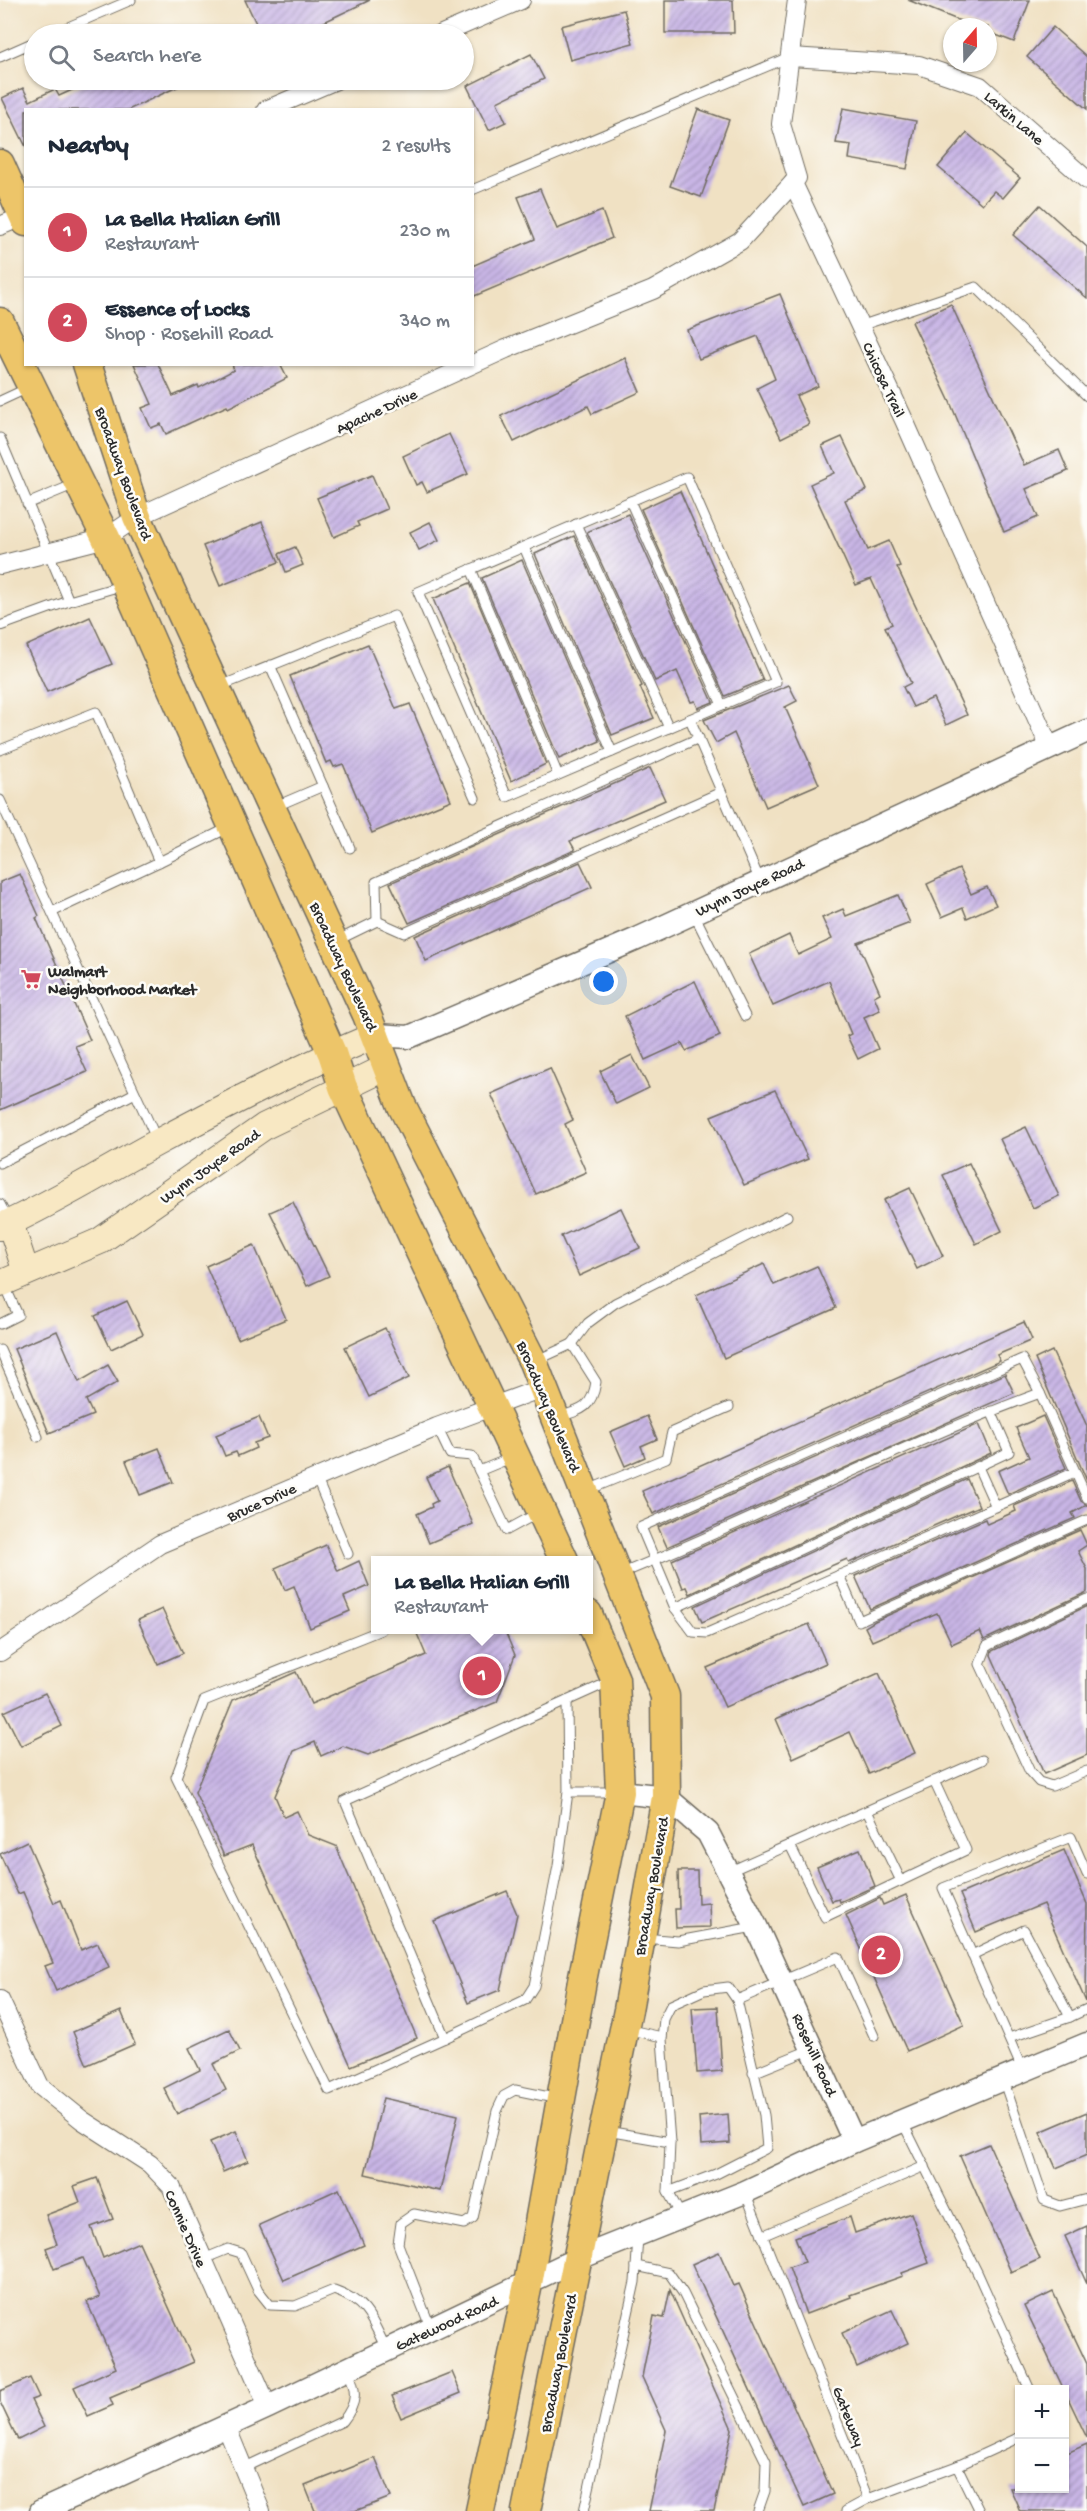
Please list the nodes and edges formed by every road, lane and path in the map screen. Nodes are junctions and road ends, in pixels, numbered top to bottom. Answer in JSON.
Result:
{"nodes":[{"id":1,"x":131,"y":0,"type":"edge"},
{"id":2,"x":521,"y":0,"type":"edge"},
{"id":3,"x":797,"y":0,"type":"edge"},
{"id":4,"x":75,"y":24,"type":"edge"},
{"id":5,"x":465,"y":24,"type":"edge"},
{"id":6,"x":24,"y":46,"type":"edge"},
{"id":7,"x":0,"y":57,"type":"edge"},
{"id":8,"x":791,"y":57,"type":"junction"},
{"id":9,"x":313,"y":90,"type":"edge"},
{"id":10,"x":271,"y":108,"type":"edge"},
{"id":11,"x":0,"y":164,"type":"edge"},
{"id":12,"x":1087,"y":180,"type":"edge"},
{"id":13,"x":793,"y":183,"type":"junction"},
{"id":14,"x":474,"y":189,"type":"edge"},
{"id":15,"x":19,"y":220,"type":"edge"},
{"id":16,"x":0,"y":322,"type":"edge"},
{"id":17,"x":860,"y":326,"type":"junction"},
{"id":18,"x":474,"y":363,"type":"edge"},
{"id":19,"x":88,"y":366,"type":"edge"},
{"id":20,"x":468,"y":366,"type":"edge"},
{"id":21,"x":32,"y":387,"type":"junction"},
{"id":22,"x":1087,"y":396,"type":"edge"},
{"id":23,"x":0,"y":400,"type":"edge"},
{"id":24,"x":0,"y":438,"type":"edge"},
{"id":25,"x":79,"y":482,"type":"junction"},
{"id":26,"x":630,"y":501,"type":"junction"},
{"id":27,"x":27,"y":504,"type":"junction"},
{"id":28,"x":137,"y":516,"type":"junction"},
{"id":29,"x":576,"y":524,"type":"junction"},
{"id":30,"x":106,"y":538,"type":"junction"},
{"id":31,"x":524,"y":547,"type":"junction"},
{"id":32,"x":47,"y":553,"type":"junction"},
{"id":33,"x":0,"y":565,"type":"edge"},
{"id":34,"x":471,"y":569,"type":"junction"},
{"id":35,"x":126,"y":585,"type":"junction"},
{"id":36,"x":69,"y":601,"type":"junction"},
{"id":37,"x":0,"y":626,"type":"edge"},
{"id":38,"x":270,"y":665,"type":"junction"},
{"id":39,"x":216,"y":687,"type":"junction"},
{"id":40,"x":722,"y":705,"type":"junction"},
{"id":41,"x":690,"y":718,"type":"junction"},
{"id":42,"x":669,"y":728,"type":"junction"},
{"id":43,"x":1087,"y":731,"type":"edge"},
{"id":44,"x":699,"y":738,"type":"junction"},
{"id":45,"x":1050,"y":748,"type":"junction"},
{"id":46,"x":0,"y":750,"type":"edge"},
{"id":47,"x":612,"y":752,"type":"junction"},
{"id":48,"x":558,"y":775,"type":"junction"},
{"id":49,"x":323,"y":786,"type":"junction"},
{"id":50,"x":722,"y":792,"type":"junction"},
{"id":51,"x":476,"y":798,"type":"dead end"},
{"id":52,"x":0,"y":800,"type":"edge"},
{"id":53,"x":272,"y":808,"type":"junction"},
{"id":54,"x":232,"y":826,"type":"junction"},
{"id":55,"x":350,"y":848,"type":"dead end"},
{"id":56,"x":159,"y":862,"type":"junction"},
{"id":57,"x":760,"y":881,"type":"junction"},
{"id":58,"x":52,"y":912,"type":"junction"},
{"id":59,"x":693,"y":912,"type":"junction"},
{"id":60,"x":377,"y":921,"type":"junction"},
{"id":61,"x":333,"y":942,"type":"junction"},
{"id":62,"x":745,"y":1016,"type":"dead end"},
{"id":63,"x":376,"y":1035,"type":"junction"},
{"id":64,"x":409,"y":1036,"type":"junction"},
{"id":65,"x":332,"y":1053,"type":"junction"},
{"id":66,"x":387,"y":1067,"type":"junction"},
{"id":67,"x":343,"y":1088,"type":"junction"},
{"id":68,"x":135,"y":1093,"type":"junction"},
{"id":69,"x":158,"y":1142,"type":"junction"},
{"id":70,"x":0,"y":1162,"type":"edge"},
{"id":71,"x":787,"y":1216,"type":"dead end"},
{"id":72,"x":3,"y":1218,"type":"edge"},
{"id":73,"x":10,"y":1279,"type":"edge"},
{"id":74,"x":0,"y":1324,"type":"edge"},
{"id":75,"x":572,"y":1344,"type":"junction"},
{"id":76,"x":0,"y":1350,"type":"edge"},
{"id":77,"x":537,"y":1375,"type":"junction"},
{"id":78,"x":1040,"y":1393,"type":"junction"},
{"id":79,"x":492,"y":1404,"type":"junction"},
{"id":80,"x":729,"y":1407,"type":"dead end"},
{"id":81,"x":991,"y":1411,"type":"junction"},
{"id":82,"x":557,"y":1418,"type":"junction"},
{"id":83,"x":437,"y":1427,"type":"junction"},
{"id":84,"x":38,"y":1437,"type":"dead end"},
{"id":85,"x":515,"y":1455,"type":"junction"},
{"id":86,"x":978,"y":1467,"type":"junction"},
{"id":87,"x":479,"y":1471,"type":"junction"},
{"id":88,"x":1075,"y":1472,"type":"junction"},
{"id":89,"x":316,"y":1477,"type":"junction"},
{"id":90,"x":586,"y":1491,"type":"junction"},
{"id":91,"x":1087,"y":1498,"type":"edge"},
{"id":92,"x":996,"y":1507,"type":"junction"},
{"id":93,"x":541,"y":1511,"type":"junction"},
{"id":94,"x":1087,"y":1520,"type":"edge"},
{"id":95,"x":348,"y":1554,"type":"dead end"},
{"id":96,"x":562,"y":1556,"type":"edge"},
{"id":97,"x":655,"y":1559,"type":"junction"},
{"id":98,"x":618,"y":1575,"type":"junction"},
{"id":99,"x":839,"y":1575,"type":"junction"},
{"id":100,"x":1087,"y":1599,"type":"edge"},
{"id":101,"x":675,"y":1608,"type":"junction"},
{"id":102,"x":593,"y":1626,"type":"edge"},
{"id":103,"x":371,"y":1633,"type":"edge"},
{"id":104,"x":0,"y":1652,"type":"edge"},
{"id":105,"x":615,"y":1679,"type":"junction"},
{"id":106,"x":567,"y":1701,"type":"junction"},
{"id":107,"x":982,"y":1760,"type":"dead end"},
{"id":108,"x":1087,"y":1771,"type":"edge"},
{"id":109,"x":934,"y":1781,"type":"junction"},
{"id":110,"x":568,"y":1792,"type":"junction"},
{"id":111,"x":620,"y":1792,"type":"junction"},
{"id":112,"x":666,"y":1797,"type":"junction"},
{"id":113,"x":867,"y":1811,"type":"junction"},
{"id":114,"x":790,"y":1845,"type":"junction"},
{"id":115,"x":728,"y":1872,"type":"junction"},
{"id":116,"x":1087,"y":1874,"type":"edge"},
{"id":117,"x":901,"y":1881,"type":"junction"},
{"id":118,"x":756,"y":1926,"type":"junction"},
{"id":119,"x":641,"y":1938,"type":"junction"},
{"id":120,"x":972,"y":1955,"type":"junction"},
{"id":121,"x":782,"y":1982,"type":"junction"},
{"id":122,"x":0,"y":2000,"type":"edge"},
{"id":123,"x":737,"y":2000,"type":"junction"},
{"id":124,"x":1087,"y":2009,"type":"edge"},
{"id":125,"x":1070,"y":2017,"type":"junction"},
{"id":126,"x":625,"y":2029,"type":"junction"},
{"id":127,"x":874,"y":2036,"type":"dead end"},
{"id":128,"x":662,"y":2037,"type":"junction"},
{"id":129,"x":445,"y":2038,"type":"junction"},
{"id":130,"x":1009,"y":2038,"type":"junction"},
{"id":131,"x":1087,"y":2044,"type":"edge"},
{"id":132,"x":813,"y":2049,"type":"junction"},
{"id":133,"x":753,"y":2073,"type":"junction"},
{"id":134,"x":1013,"y":2075,"type":"junction"},
{"id":135,"x":561,"y":2099,"type":"junction"},
{"id":136,"x":902,"y":2121,"type":"junction"},
{"id":137,"x":604,"y":2130,"type":"junction"},
{"id":138,"x":854,"y":2141,"type":"junction"},
{"id":139,"x":670,"y":2142,"type":"junction"},
{"id":140,"x":925,"y":2166,"type":"junction"},
{"id":141,"x":668,"y":2192,"type":"junction"},
{"id":142,"x":744,"y":2192,"type":"junction"},
{"id":143,"x":1087,"y":2199,"type":"edge"},
{"id":144,"x":682,"y":2217,"type":"junction"},
{"id":145,"x":638,"y":2235,"type":"junction"},
{"id":146,"x":762,"y":2236,"type":"junction"},
{"id":147,"x":577,"y":2259,"type":"junction"},
{"id":148,"x":201,"y":2260,"type":"junction"},
{"id":149,"x":636,"y":2266,"type":"junction"},
{"id":150,"x":528,"y":2284,"type":"junction"},
{"id":151,"x":431,"y":2330,"type":"junction"},
{"id":152,"x":387,"y":2351,"type":"junction"},
{"id":153,"x":347,"y":2369,"type":"junction"},
{"id":154,"x":1028,"y":2385,"type":"edge"},
{"id":155,"x":268,"y":2407,"type":"junction"},
{"id":156,"x":226,"y":2426,"type":"junction"},
{"id":157,"x":1016,"y":2439,"type":"edge"},
{"id":158,"x":957,"y":2466,"type":"junction"},
{"id":159,"x":243,"y":2468,"type":"junction"},
{"id":160,"x":868,"y":2499,"type":"junction"},
{"id":161,"x":41,"y":2511,"type":"edge"},
{"id":162,"x":261,"y":2511,"type":"edge"},
{"id":163,"x":480,"y":2511,"type":"edge"},
{"id":164,"x":526,"y":2511,"type":"edge"},
{"id":165,"x":584,"y":2511,"type":"edge"},
{"id":166,"x":758,"y":2511,"type":"edge"},
{"id":167,"x":846,"y":2511,"type":"edge"},
{"id":168,"x":979,"y":2511,"type":"edge"}],
"edges":[{"from":1,"to":4,"type":"lane"},
{"from":2,"to":5,"type":"street"},
{"from":3,"to":8,"type":"street","name":"Chicosa Trail"},
{"from":6,"to":7,"type":"lane"},
{"from":8,"to":12,"type":"street","name":"Larkin Lane"},
{"from":8,"to":13,"type":"street","name":"Chicosa Trail"},
{"from":8,"to":14,"type":"lane"},
{"from":9,"to":10,"type":"street"},
{"from":11,"to":15,"type":"main road"},
{"from":13,"to":17,"type":"street","name":"Chicosa Trail"},
{"from":13,"to":18,"type":"street","name":"Apache Drive"},
{"from":16,"to":21,"type":"main road"},
{"from":17,"to":22,"type":"lane"},
{"from":17,"to":45,"type":"street","name":"Chicosa Trail"},
{"from":19,"to":28,"type":"main road","name":"Broadway Boulevard"},
{"from":20,"to":28,"type":"street","name":"Apache Drive"},
{"from":21,"to":23,"type":"lane"},
{"from":21,"to":25,"type":"main road"},
{"from":24,"to":27,"type":"lane"},
{"from":25,"to":27,"type":"lane"},
{"from":25,"to":30,"type":"main road"},
{"from":26,"to":29,"type":"lane"},
{"from":26,"to":40,"type":"lane"},
{"from":26,"to":40,"type":"lane"},
{"from":27,"to":32,"type":"lane"},
{"from":28,"to":30,"type":"street","name":"Apache Drive"},
{"from":28,"to":39,"type":"main road","name":"Broadway Boulevard"},
{"from":29,"to":31,"type":"lane"},
{"from":29,"to":42,"type":"lane"},
{"from":30,"to":32,"type":"street","name":"Apache Drive"},
{"from":30,"to":35,"type":"main road"},
{"from":31,"to":34,"type":"lane"},
{"from":31,"to":47,"type":"lane"},
{"from":32,"to":33,"type":"street","name":"Apache Drive"},
{"from":32,"to":36,"type":"lane"},
{"from":34,"to":48,"type":"lane"},
{"from":34,"to":48,"type":"lane"},
{"from":35,"to":36,"type":"lane"},
{"from":35,"to":54,"type":"main road"},
{"from":36,"to":37,"type":"lane"},
{"from":38,"to":39,"type":"lane"},
{"from":38,"to":49,"type":"lane"},
{"from":38,"to":51,"type":"lane"},
{"from":39,"to":53,"type":"main road","name":"Broadway Boulevard"},
{"from":40,"to":41,"type":"lane"},
{"from":41,"to":42,"type":"lane"},
{"from":41,"to":44,"type":"lane"},
{"from":42,"to":47,"type":"lane"},
{"from":43,"to":45,"type":"street","name":"Wynn Joyce Road"},
{"from":44,"to":50,"type":"lane"},
{"from":44,"to":60,"type":"lane"},
{"from":45,"to":57,"type":"street","name":"Wynn Joyce Road"},
{"from":46,"to":56,"type":"lane"},
{"from":47,"to":48,"type":"lane"},
{"from":49,"to":53,"type":"lane"},
{"from":49,"to":55,"type":"lane"},
{"from":50,"to":57,"type":"lane"},
{"from":50,"to":60,"type":"lane"},
{"from":52,"to":58,"type":"lane"},
{"from":53,"to":54,"type":"main road"},
{"from":53,"to":61,"type":"main road","name":"Broadway Boulevard"},
{"from":54,"to":56,"type":"lane"},
{"from":54,"to":65,"type":"main road"},
{"from":56,"to":58,"type":"lane"},
{"from":57,"to":59,"type":"street","name":"Wynn Joyce Road"},
{"from":58,"to":68,"type":"lane"},
{"from":59,"to":62,"type":"lane"},
{"from":59,"to":64,"type":"street","name":"Wynn Joyce Road"},
{"from":60,"to":61,"type":"lane"},
{"from":61,"to":63,"type":"main road","name":"Broadway Boulevard"},
{"from":63,"to":64,"type":"street","name":"Wynn Joyce Road"},
{"from":63,"to":65,"type":"main road","name":"Wynn Joyce Road"},
{"from":63,"to":66,"type":"main road","name":"Broadway Boulevard"},
{"from":64,"to":66,"type":"street","name":"Wynn Joyce Road"},
{"from":65,"to":67,"type":"main road"},
{"from":65,"to":69,"type":"main road","name":"Wynn Joyce Road"},
{"from":66,"to":67,"type":"main road","name":"Wynn Joyce Road"},
{"from":66,"to":77,"type":"main road","name":"Broadway Boulevard"},
{"from":67,"to":73,"type":"main road","name":"Wynn Joyce Road"},
{"from":67,"to":79,"type":"main road"},
{"from":68,"to":69,"type":"lane"},
{"from":68,"to":70,"type":"lane"},
{"from":69,"to":72,"type":"main road","name":"Wynn Joyce Road"},
{"from":71,"to":75,"type":"lane"},
{"from":72,"to":73,"type":"main road"},
{"from":73,"to":74,"type":"lane"},
{"from":75,"to":77,"type":"lane"},
{"from":75,"to":82,"type":"lane"},
{"from":76,"to":84,"type":"lane"},
{"from":77,"to":79,"type":"street","name":"Bruce Drive"},
{"from":77,"to":82,"type":"main road","name":"Broadway Boulevard"},
{"from":78,"to":81,"type":"lane"},
{"from":78,"to":88,"type":"lane"},
{"from":78,"to":97,"type":"lane"},
{"from":79,"to":83,"type":"street","name":"Bruce Drive"},
{"from":79,"to":85,"type":"main road"},
{"from":80,"to":90,"type":"lane"},
{"from":81,"to":86,"type":"lane"},
{"from":81,"to":97,"type":"lane"},
{"from":82,"to":90,"type":"main road","name":"Broadway Boulevard"},
{"from":83,"to":87,"type":"lane"},
{"from":83,"to":89,"type":"street","name":"Bruce Drive"},
{"from":85,"to":87,"type":"lane"},
{"from":85,"to":93,"type":"main road"},
{"from":86,"to":92,"type":"lane"},
{"from":86,"to":101,"type":"lane"},
{"from":87,"to":93,"type":"lane"},
{"from":88,"to":91,"type":"lane"},
{"from":88,"to":92,"type":"lane"},
{"from":89,"to":95,"type":"lane"},
{"from":89,"to":104,"type":"street","name":"Bruce Drive"},
{"from":90,"to":98,"type":"main road","name":"Broadway Boulevard"},
{"from":92,"to":99,"type":"lane"},
{"from":93,"to":96,"type":"main road"},
{"from":94,"to":99,"type":"lane"},
{"from":97,"to":98,"type":"lane"},
{"from":97,"to":101,"type":"lane"},
{"from":98,"to":112,"type":"main road","name":"Broadway Boulevard"},
{"from":99,"to":101,"type":"lane"},
{"from":100,"to":108,"type":"lane"},
{"from":102,"to":105,"type":"main road"},
{"from":103,"to":129,"type":"lane"},
{"from":105,"to":106,"type":"lane"},
{"from":105,"to":111,"type":"main road"},
{"from":106,"to":110,"type":"lane"},
{"from":106,"to":129,"type":"lane"},
{"from":107,"to":109,"type":"lane"},
{"from":109,"to":113,"type":"lane"},
{"from":109,"to":117,"type":"lane"},
{"from":110,"to":111,"type":"lane"},
{"from":110,"to":129,"type":"lane"},
{"from":111,"to":112,"type":"street"},
{"from":111,"to":135,"type":"main road"},
{"from":112,"to":115,"type":"street","name":"Rosehill Road"},
{"from":112,"to":119,"type":"main road","name":"Broadway Boulevard"},
{"from":113,"to":114,"type":"lane"},
{"from":113,"to":117,"type":"lane"},
{"from":114,"to":115,"type":"lane"},
{"from":114,"to":117,"type":"lane"},
{"from":115,"to":118,"type":"street","name":"Rosehill Road"},
{"from":116,"to":120,"type":"lane"},
{"from":118,"to":119,"type":"lane"},
{"from":118,"to":121,"type":"street","name":"Rosehill Road"},
{"from":119,"to":126,"type":"main road","name":"Broadway Boulevard"},
{"from":120,"to":125,"type":"lane"},
{"from":120,"to":130,"type":"lane"},
{"from":121,"to":123,"type":"lane"},
{"from":121,"to":127,"type":"lane"},
{"from":121,"to":132,"type":"street","name":"Rosehill Road"},
{"from":122,"to":148,"type":"street","name":"Connie Drive"},
{"from":123,"to":128,"type":"lane"},
{"from":123,"to":133,"type":"lane"},
{"from":124,"to":125,"type":"lane"},
{"from":125,"to":130,"type":"lane"},
{"from":126,"to":128,"type":"lane"},
{"from":126,"to":137,"type":"main road","name":"Broadway Boulevard"},
{"from":128,"to":139,"type":"lane"},
{"from":130,"to":134,"type":"lane"},
{"from":131,"to":134,"type":"street"},
{"from":132,"to":133,"type":"lane"},
{"from":132,"to":138,"type":"street","name":"Rosehill Road"},
{"from":133,"to":141,"type":"lane"},
{"from":134,"to":136,"type":"street"},
{"from":134,"to":143,"type":"lane"},
{"from":135,"to":150,"type":"main road"},
{"from":135,"to":151,"type":"lane"},
{"from":136,"to":138,"type":"street"},
{"from":136,"to":140,"type":"lane"},
{"from":137,"to":139,"type":"lane"},
{"from":137,"to":147,"type":"main road","name":"Broadway Boulevard"},
{"from":138,"to":142,"type":"street","name":"Gatewood Road"},
{"from":139,"to":141,"type":"lane"},
{"from":140,"to":146,"type":"lane"},
{"from":140,"to":154,"type":"lane"},
{"from":141,"to":144,"type":"lane"},
{"from":142,"to":144,"type":"street","name":"Gatewood Road"},
{"from":142,"to":146,"type":"lane","name":"Gateway"},
{"from":144,"to":145,"type":"street","name":"Gatewood Road"},
{"from":145,"to":147,"type":"street","name":"Gatewood Road"},
{"from":145,"to":149,"type":"lane"},
{"from":146,"to":160,"type":"lane","name":"Gateway"},
{"from":147,"to":150,"type":"street","name":"Gatewood Road"},
{"from":147,"to":164,"type":"main road","name":"Broadway Boulevard"},
{"from":148,"to":152,"type":"lane"},
{"from":148,"to":155,"type":"street","name":"Connie Drive"},
{"from":149,"to":165,"type":"lane"},
{"from":149,"to":166,"type":"lane"},
{"from":150,"to":151,"type":"street","name":"Gatewood Road"},
{"from":150,"to":163,"type":"main road"},
{"from":151,"to":152,"type":"street","name":"Gatewood Road"},
{"from":152,"to":153,"type":"street","name":"Gatewood Road"},
{"from":153,"to":155,"type":"street","name":"Gatewood Road"},
{"from":153,"to":159,"type":"lane"},
{"from":155,"to":156,"type":"street","name":"Gatewood Road"},
{"from":156,"to":159,"type":"street"},
{"from":156,"to":161,"type":"street","name":"Gatewood Road"},
{"from":157,"to":158,"type":"lane"},
{"from":158,"to":160,"type":"lane"},
{"from":158,"to":168,"type":"lane"},
{"from":159,"to":162,"type":"street"},
{"from":160,"to":167,"type":"lane"}]}
